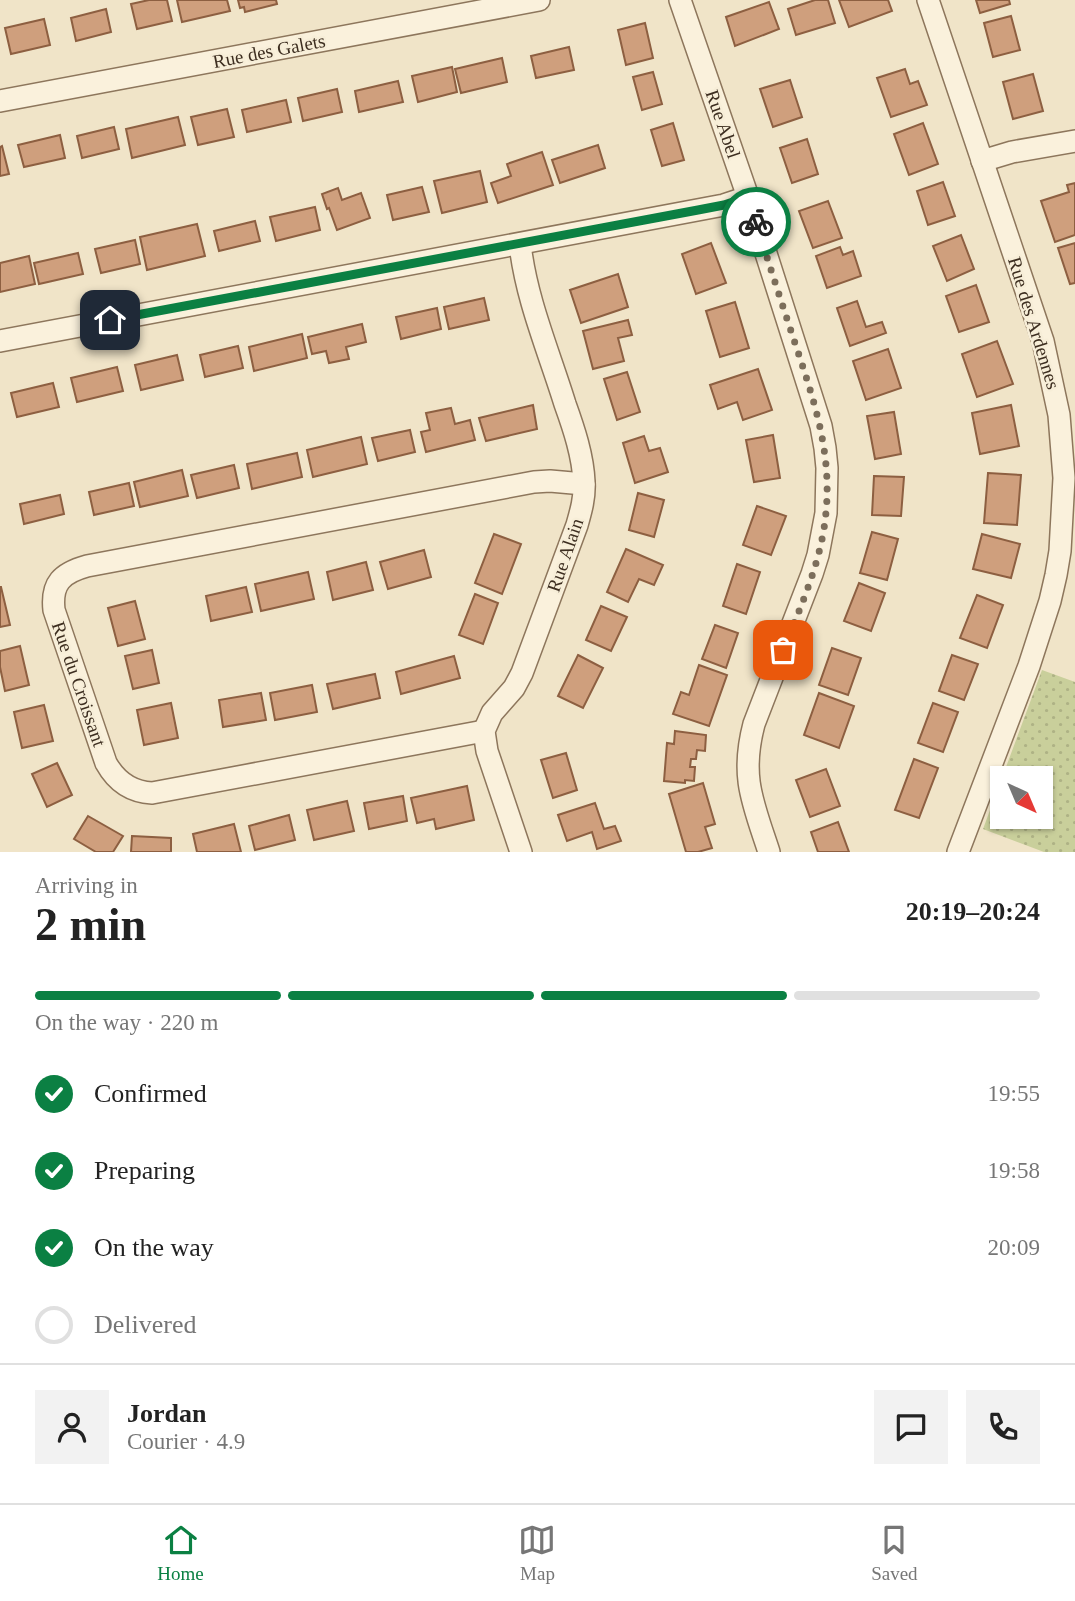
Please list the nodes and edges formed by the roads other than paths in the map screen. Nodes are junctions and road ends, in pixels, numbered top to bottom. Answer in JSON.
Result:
{"nodes":[{"id":1,"x":539,"y":0,"type":"edge"},
{"id":2,"x":680,"y":0,"type":"edge"},
{"id":3,"x":928,"y":0,"type":"edge"},
{"id":4,"x":0,"y":101,"type":"edge"},
{"id":5,"x":1075,"y":141,"type":"edge"},
{"id":6,"x":982,"y":162,"type":"junction"},
{"id":7,"x":748,"y":197,"type":"junction"},
{"id":8,"x":520,"y":244,"type":"junction"},
{"id":9,"x":0,"y":341,"type":"edge"},
{"id":10,"x":584,"y":484,"type":"junction"},
{"id":11,"x":484,"y":731,"type":"junction"},
{"id":12,"x":521,"y":852,"type":"edge"},
{"id":13,"x":769,"y":852,"type":"edge"},
{"id":14,"x":958,"y":852,"type":"edge"}],
"edges":[{"from":1,"to":4,"type":"street","name":"Rue des Galets"},
{"from":2,"to":7,"type":"street","name":"Rue Abel"},
{"from":3,"to":6,"type":"street","name":"Rue des Ardennes"},
{"from":5,"to":6,"type":"street"},
{"from":6,"to":14,"type":"street","name":"Rue des Ardennes"},
{"from":7,"to":8,"type":"street"},
{"from":7,"to":13,"type":"street","name":"Rue Abel"},
{"from":8,"to":9,"type":"street"},
{"from":8,"to":10,"type":"street","name":"Rue Alain"},
{"from":10,"to":11,"type":"street","name":"Rue Alain"},
{"from":10,"to":11,"type":"street","name":"Rue du Croissant"},
{"from":11,"to":12,"type":"street"}]}
